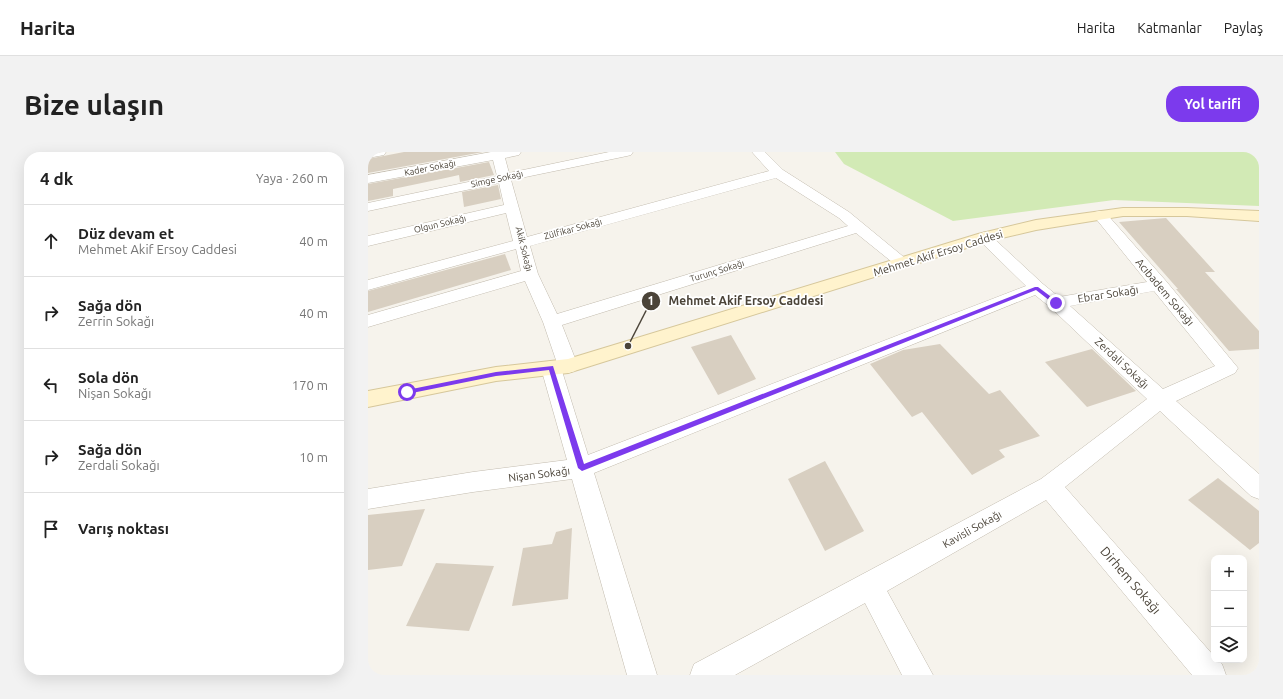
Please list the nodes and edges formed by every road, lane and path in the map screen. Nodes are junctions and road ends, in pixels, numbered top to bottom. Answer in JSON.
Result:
{"nodes":[{"id":1,"x":380,"y":152,"type":"edge"},
{"id":2,"x":515,"y":152,"type":"edge"},
{"id":3,"x":627,"y":152,"type":"edge"},
{"id":4,"x":758,"y":152,"type":"edge"},
{"id":5,"x":368,"y":154,"type":"edge"},
{"id":6,"x":497,"y":154,"type":"edge"},
{"id":7,"x":778,"y":173,"type":"junction"},
{"id":8,"x":503,"y":178,"type":"junction"},
{"id":9,"x":368,"y":179,"type":"edge"},
{"id":10,"x":368,"y":207,"type":"edge"},
{"id":11,"x":513,"y":207,"type":"junction"},
{"id":12,"x":1100,"y":216,"type":"junction"},
{"id":13,"x":1259,"y":216,"type":"edge"},
{"id":14,"x":859,"y":227,"type":"junction"},
{"id":15,"x":984,"y":236,"type":"junction"},
{"id":16,"x":368,"y":241,"type":"edge"},
{"id":17,"x":522,"y":243,"type":"junction"},
{"id":18,"x":903,"y":263,"type":"junction"},
{"id":19,"x":530,"y":274,"type":"junction"},
{"id":20,"x":368,"y":285,"type":"edge"},
{"id":21,"x":1160,"y":285,"type":"junction"},
{"id":22,"x":1037,"y":288,"type":"junction"},
{"id":23,"x":1056,"y":303,"type":"junction"},
{"id":24,"x":368,"y":321,"type":"edge"},
{"id":25,"x":552,"y":322,"type":"junction"},
{"id":26,"x":560,"y":367,"type":"junction"},
{"id":27,"x":1228,"y":368,"type":"joint"},
{"id":28,"x":368,"y":399,"type":"edge"},
{"id":29,"x":1161,"y":399,"type":"junction"},
{"id":30,"x":582,"y":468,"type":"junction"},
{"id":31,"x":1049,"y":486,"type":"junction"},
{"id":32,"x":1259,"y":489,"type":"edge"},
{"id":33,"x":368,"y":499,"type":"edge"},
{"id":34,"x":870,"y":586,"type":"junction"},
{"id":35,"x":642,"y":675,"type":"edge"},
{"id":36,"x":705,"y":675,"type":"edge"},
{"id":37,"x":918,"y":675,"type":"edge"},
{"id":38,"x":1211,"y":675,"type":"edge"}],
"edges":[{"from":1,"to":5,"type":"street"},
{"from":2,"to":6,"type":"street","name":"Kader Sokağı"},
{"from":3,"to":8,"type":"street","name":"Simge Sokağı"},
{"from":4,"to":7,"type":"street"},
{"from":6,"to":8,"type":"street","name":"Akik Sokağı"},
{"from":6,"to":9,"type":"street","name":"Kader Sokağı"},
{"from":7,"to":14,"type":"street"},
{"from":7,"to":17,"type":"street","name":"Zülfikar Sokağı"},
{"from":8,"to":10,"type":"street","name":"Simge Sokağı"},
{"from":8,"to":11,"type":"street","name":"Akik Sokağı"},
{"from":11,"to":16,"type":"street","name":"Olgun Sokağı"},
{"from":11,"to":17,"type":"street","name":"Akik Sokağı"},
{"from":12,"to":13,"type":"street","name":"Mehmet Akif Ersoy Caddesi"},
{"from":12,"to":15,"type":"street","name":"Mehmet Akif Ersoy Caddesi"},
{"from":12,"to":21,"type":"street","name":"Acıbadem Sokağı"},
{"from":14,"to":18,"type":"street"},
{"from":14,"to":25,"type":"street","name":"Turunç Sokağı"},
{"from":15,"to":18,"type":"street","name":"Mehmet Akif Ersoy Caddesi"},
{"from":15,"to":22,"type":"street","name":"Zerdali Sokağı"},
{"from":17,"to":19,"type":"street","name":"Akik Sokağı"},
{"from":17,"to":20,"type":"street","name":"Zülfikar Sokağı"},
{"from":18,"to":26,"type":"street","name":"Mehmet Akif Ersoy Caddesi"},
{"from":19,"to":24,"type":"street"},
{"from":19,"to":25,"type":"street","name":"Akik Sokağı"},
{"from":21,"to":23,"type":"street","name":"Ebrar Sokağı"},
{"from":21,"to":27,"type":"street","name":"Acıbadem Sokağı"},
{"from":22,"to":23,"type":"street","name":"Zerdali Sokağı"},
{"from":22,"to":30,"type":"street","name":"Nişan Sokağı"},
{"from":23,"to":29,"type":"street","name":"Zerdali Sokağı"},
{"from":25,"to":26,"type":"street","name":"Akik Sokağı"},
{"from":26,"to":28,"type":"street","name":"Mehmet Akif Ersoy Caddesi"},
{"from":26,"to":30,"type":"street","name":"Akik Sokağı"},
{"from":27,"to":29,"type":"street","name":"Kavisli Sokağı"},
{"from":29,"to":31,"type":"street","name":"Kavisli Sokağı"},
{"from":29,"to":32,"type":"street","name":"Zerdali Sokağı"},
{"from":30,"to":33,"type":"street","name":"Nişan Sokağı"},
{"from":30,"to":35,"type":"street","name":"Akik Sokağı"},
{"from":31,"to":34,"type":"street","name":"Kavisli Sokağı"},
{"from":31,"to":38,"type":"street","name":"Dirhem Sokağı"},
{"from":34,"to":36,"type":"street","name":"Kavisli Sokağı"},
{"from":34,"to":37,"type":"street"}]}
